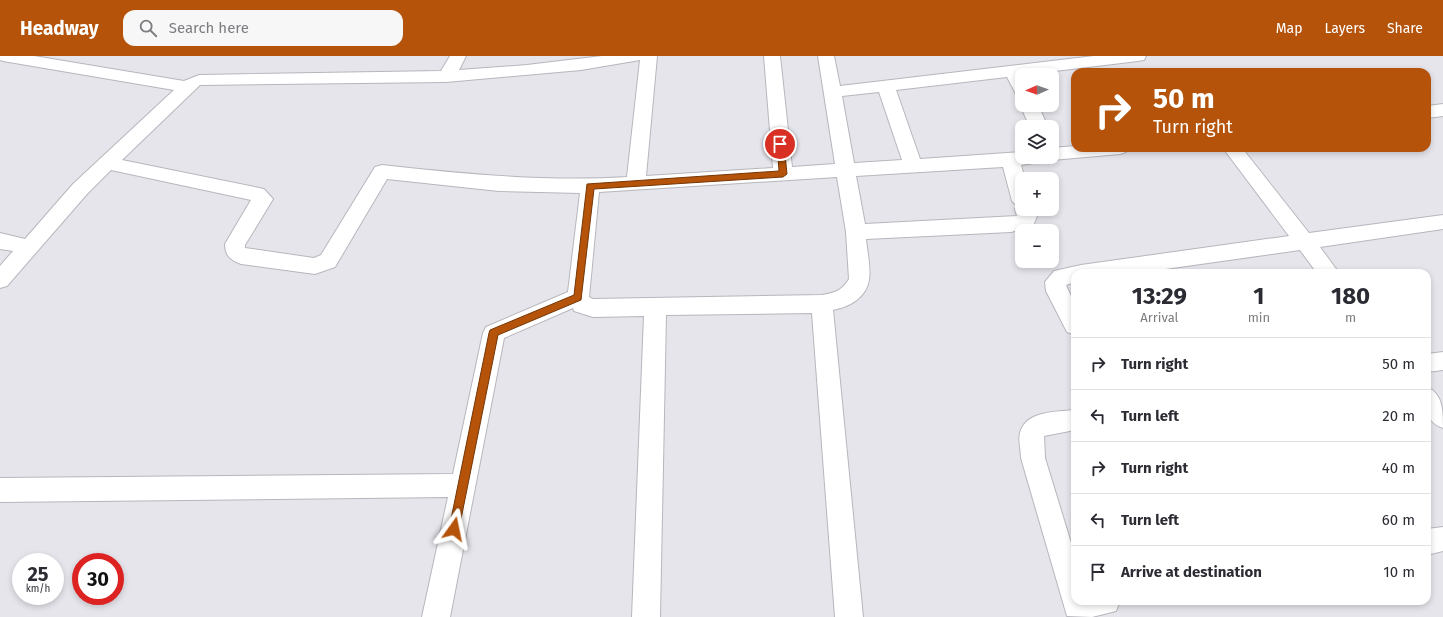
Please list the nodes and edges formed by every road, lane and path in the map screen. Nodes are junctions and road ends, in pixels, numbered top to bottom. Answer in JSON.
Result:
{"nodes":[{"id":1,"x":3,"y":56,"type":"edge"},
{"id":2,"x":99,"y":56,"type":"edge"},
{"id":3,"x":458,"y":56,"type":"edge"},
{"id":4,"x":649,"y":56,"type":"edge"},
{"id":5,"x":772,"y":56,"type":"edge"},
{"id":6,"x":826,"y":56,"type":"edge"},
{"id":7,"x":1138,"y":56,"type":"edge"},
{"id":8,"x":625,"y":57,"type":"edge"},
{"id":9,"x":84,"y":70,"type":"junction"},
{"id":10,"x":1013,"y":71,"type":"junction"},
{"id":11,"x":1015,"y":75,"type":"edge"},
{"id":12,"x":446,"y":77,"type":"junction"},
{"id":13,"x":886,"y":86,"type":"junction"},
{"id":14,"x":188,"y":87,"type":"junction"},
{"id":15,"x":832,"y":92,"type":"junction"},
{"id":16,"x":1443,"y":110,"type":"edge"},
{"id":17,"x":1431,"y":112,"type":"edge"},
{"id":18,"x":1075,"y":152,"type":"edge"},
{"id":19,"x":1235,"y":152,"type":"edge"},
{"id":20,"x":1059,"y":153,"type":"edge"},
{"id":21,"x":1015,"y":159,"type":"edge"},
{"id":22,"x":1010,"y":160,"type":"junction"},
{"id":23,"x":107,"y":163,"type":"junction"},
{"id":24,"x":913,"y":166,"type":"junction"},
{"id":25,"x":845,"y":170,"type":"junction"},
{"id":26,"x":783,"y":174,"type":"junction"},
{"id":27,"x":1015,"y":177,"type":"edge"},
{"id":28,"x":636,"y":183,"type":"junction"},
{"id":29,"x":590,"y":186,"type":"junction"},
{"id":30,"x":1025,"y":216,"type":"edge"},
{"id":31,"x":1443,"y":222,"type":"edge"},
{"id":32,"x":856,"y":232,"type":"junction"},
{"id":33,"x":0,"y":241,"type":"edge"},
{"id":34,"x":1303,"y":241,"type":"junction"},
{"id":35,"x":28,"y":247,"type":"junction"},
{"id":36,"x":1109,"y":269,"type":"edge"},
{"id":37,"x":1326,"y":269,"type":"edge"},
{"id":38,"x":1071,"y":275,"type":"edge"},
{"id":39,"x":0,"y":280,"type":"edge"},
{"id":40,"x":578,"y":297,"type":"junction"},
{"id":41,"x":822,"y":304,"type":"junction"},
{"id":42,"x":655,"y":307,"type":"junction"},
{"id":43,"x":1071,"y":318,"type":"edge"},
{"id":44,"x":1443,"y":361,"type":"edge"},
{"id":45,"x":1431,"y":363,"type":"edge"},
{"id":46,"x":1431,"y":402,"type":"edge"},
{"id":47,"x":1443,"y":418,"type":"edge"},
{"id":48,"x":1071,"y":421,"type":"edge"},
{"id":49,"x":463,"y":485,"type":"junction"},
{"id":50,"x":0,"y":490,"type":"edge"},
{"id":51,"x":1443,"y":540,"type":"edge"},
{"id":52,"x":1431,"y":542,"type":"edge"},
{"id":53,"x":1071,"y":586,"type":"edge"},
{"id":54,"x":436,"y":617,"type":"edge"},
{"id":55,"x":646,"y":617,"type":"edge"},
{"id":56,"x":849,"y":617,"type":"edge"}],
"edges":[{"from":1,"to":9,"type":"street"},
{"from":2,"to":9,"type":"street"},
{"from":3,"to":12,"type":"street"},
{"from":4,"to":28,"type":"street"},
{"from":5,"to":26,"type":"street"},
{"from":6,"to":15,"type":"street"},
{"from":7,"to":10,"type":"street"},
{"from":8,"to":12,"type":"street"},
{"from":9,"to":14,"type":"street"},
{"from":10,"to":11,"type":"street"},
{"from":10,"to":13,"type":"street"},
{"from":12,"to":14,"type":"street"},
{"from":13,"to":15,"type":"street"},
{"from":13,"to":24,"type":"street"},
{"from":14,"to":23,"type":"street"},
{"from":15,"to":25,"type":"street"},
{"from":16,"to":17,"type":"street"},
{"from":18,"to":20,"type":"street"},
{"from":19,"to":34,"type":"street"},
{"from":21,"to":22,"type":"street"},
{"from":22,"to":24,"type":"street"},
{"from":22,"to":27,"type":"street"},
{"from":23,"to":29,"type":"street"},
{"from":23,"to":35,"type":"street"},
{"from":24,"to":25,"type":"street"},
{"from":25,"to":26,"type":"street"},
{"from":25,"to":32,"type":"street"},
{"from":26,"to":28,"type":"street"},
{"from":28,"to":29,"type":"street"},
{"from":29,"to":40,"type":"street"},
{"from":30,"to":32,"type":"street"},
{"from":31,"to":34,"type":"street"},
{"from":32,"to":41,"type":"street"},
{"from":33,"to":35,"type":"street"},
{"from":34,"to":36,"type":"street"},
{"from":34,"to":37,"type":"street"},
{"from":35,"to":39,"type":"street"},
{"from":38,"to":43,"type":"street"},
{"from":40,"to":42,"type":"street"},
{"from":40,"to":49,"type":"street"},
{"from":41,"to":42,"type":"street"},
{"from":41,"to":56,"type":"street"},
{"from":42,"to":55,"type":"street"},
{"from":44,"to":45,"type":"street"},
{"from":46,"to":47,"type":"street"},
{"from":48,"to":53,"type":"street"},
{"from":49,"to":50,"type":"street"},
{"from":49,"to":54,"type":"street"},
{"from":51,"to":52,"type":"street"}]}
